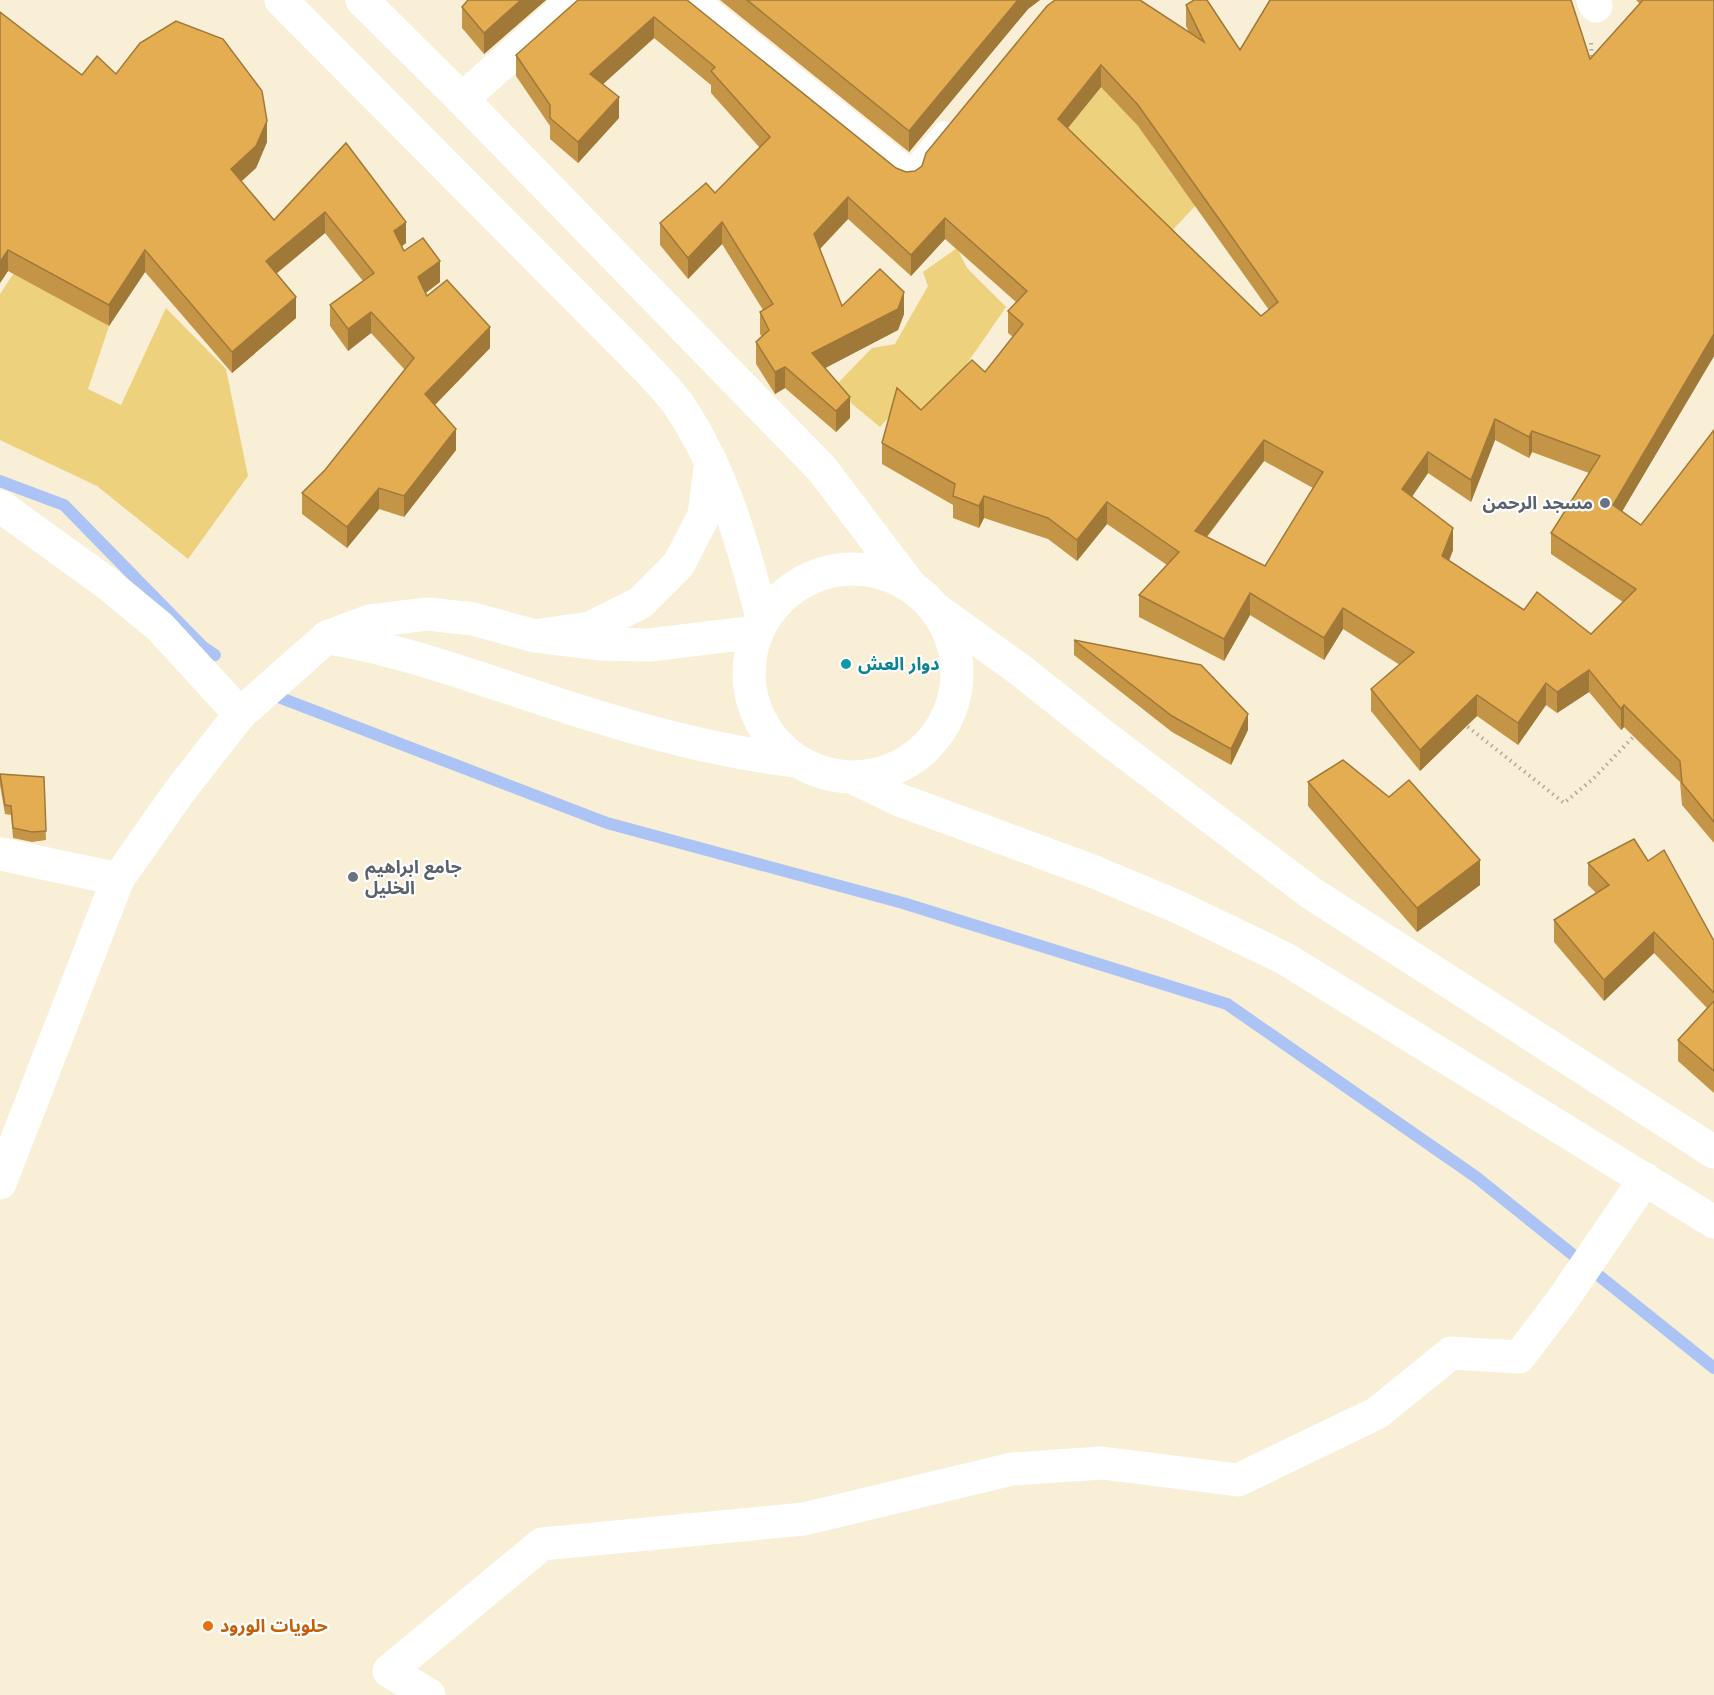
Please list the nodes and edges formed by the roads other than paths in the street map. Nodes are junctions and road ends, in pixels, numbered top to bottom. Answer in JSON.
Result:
{"nodes":[{"id":1,"x":281,"y":0,"type":"edge"},
{"id":2,"x":362,"y":0,"type":"edge"},
{"id":3,"x":574,"y":0,"type":"edge"},
{"id":4,"x":690,"y":0,"type":"edge"},
{"id":5,"x":462,"y":99,"type":"junction"},
{"id":6,"x":959,"y":114,"type":"edge"},
{"id":7,"x":908,"y":175,"type":"joint"},
{"id":8,"x":711,"y":460,"type":"junction"},
{"id":9,"x":0,"y":506,"type":"edge"},
{"id":10,"x":910,"y":585,"type":"junction"},
{"id":11,"x":937,"y":610,"type":"junction"},
{"id":12,"x":760,"y":627,"type":"junction"},
{"id":13,"x":536,"y":636,"type":"junction"},
{"id":14,"x":327,"y":637,"type":"junction"},
{"id":15,"x":240,"y":714,"type":"junction"},
{"id":16,"x":797,"y":761,"type":"junction"},
{"id":17,"x":854,"y":778,"type":"junction"},
{"id":18,"x":0,"y":854,"type":"edge"},
{"id":19,"x":118,"y":879,"type":"junction"},
{"id":20,"x":1714,"y":1152,"type":"edge"},
{"id":21,"x":1645,"y":1179,"type":"junction"},
{"id":22,"x":0,"y":1183,"type":"edge"},
{"id":23,"x":1714,"y":1222,"type":"edge"},
{"id":24,"x":429,"y":1695,"type":"edge"}],
"edges":[{"from":1,"to":8,"type":"main road"},
{"from":2,"to":5,"type":"main road"},
{"from":3,"to":5,"type":"main road"},
{"from":4,"to":7,"type":"main road"},
{"from":5,"to":10,"type":"main road"},
{"from":6,"to":7,"type":"lane"},
{"from":8,"to":12,"type":"main road"},
{"from":8,"to":13,"type":"main road"},
{"from":9,"to":15,"type":"main road"},
{"from":10,"to":11,"type":"main road"},
{"from":10,"to":12,"type":"main road"},
{"from":11,"to":17,"type":"main road"},
{"from":11,"to":20,"type":"main road"},
{"from":12,"to":13,"type":"main road"},
{"from":12,"to":16,"type":"main road"},
{"from":13,"to":14,"type":"main road"},
{"from":14,"to":15,"type":"main road"},
{"from":14,"to":16,"type":"main road"},
{"from":15,"to":19,"type":"main road"},
{"from":16,"to":17,"type":"main road"},
{"from":17,"to":21,"type":"main road"},
{"from":18,"to":19,"type":"main road"},
{"from":19,"to":22,"type":"main road"},
{"from":21,"to":23,"type":"main road"},
{"from":21,"to":24,"type":"main road"}]}
